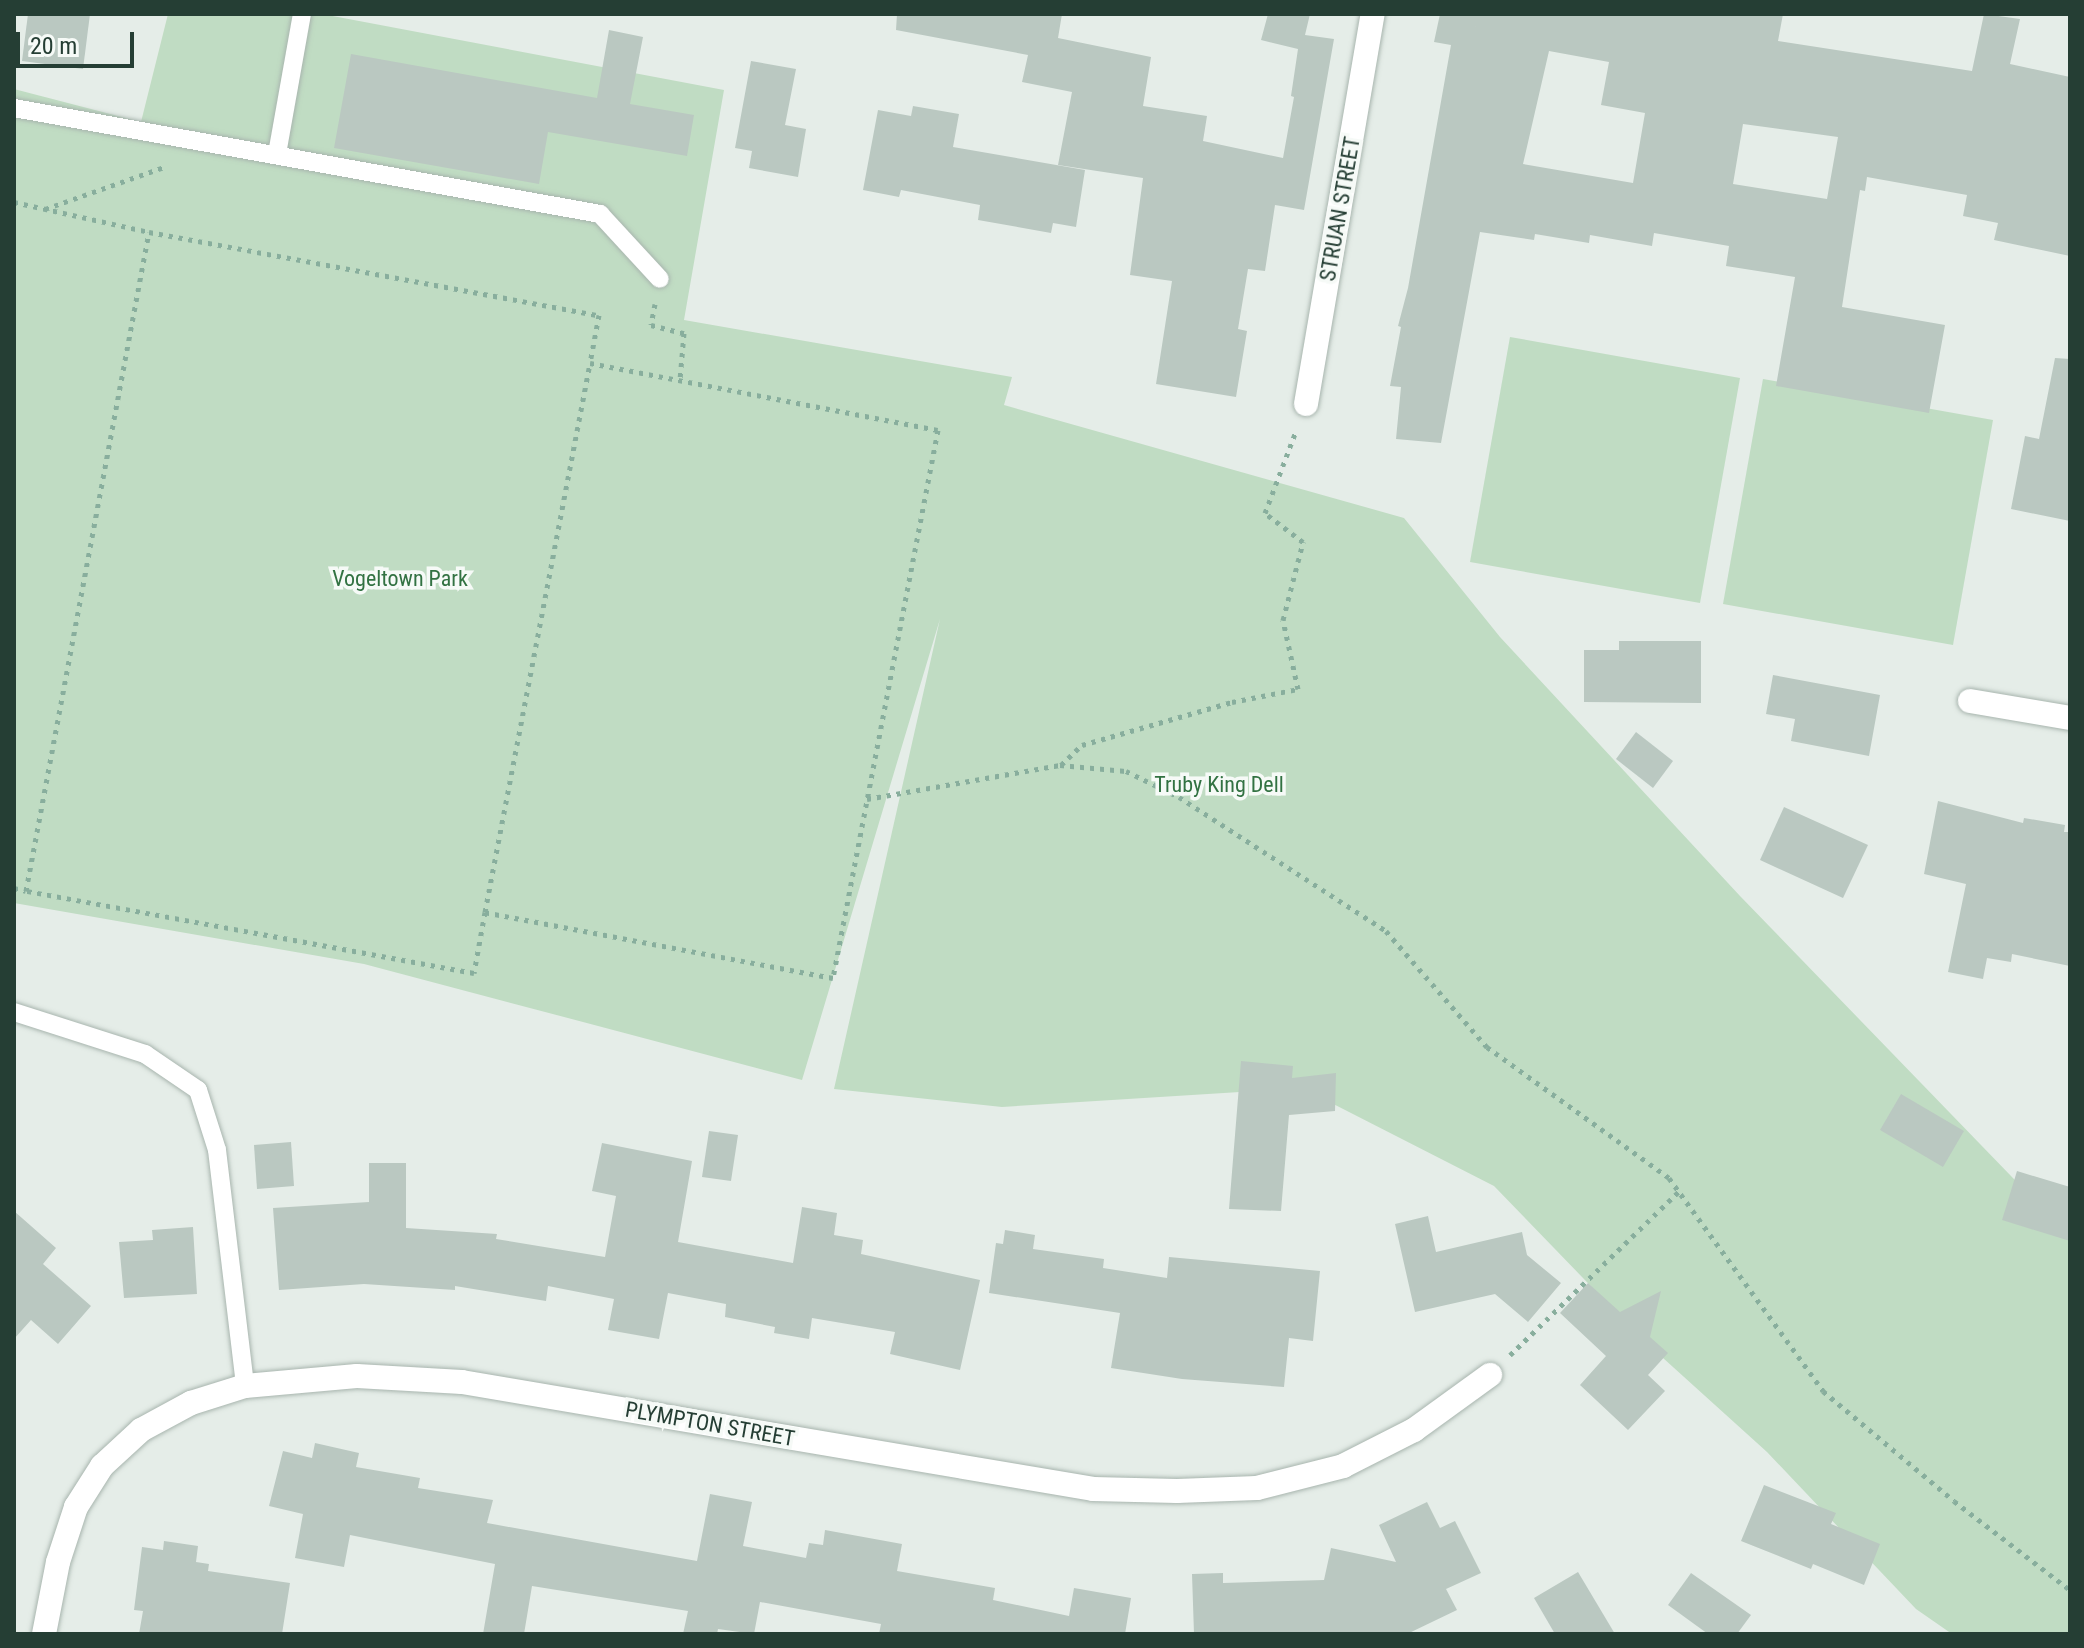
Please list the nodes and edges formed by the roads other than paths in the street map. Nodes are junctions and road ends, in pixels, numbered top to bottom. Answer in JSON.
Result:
{"nodes":[{"id":1,"x":302,"y":14,"type":"edge"},
{"id":2,"x":1373,"y":14,"type":"edge"},
{"id":3,"x":14,"y":108,"type":"edge"},
{"id":4,"x":277,"y":154,"type":"junction"},
{"id":5,"x":660,"y":279,"type":"road end"},
{"id":6,"x":1306,"y":404,"type":"road end"},
{"id":7,"x":1970,"y":701,"type":"dead end"},
{"id":8,"x":2070,"y":718,"type":"edge"},
{"id":9,"x":14,"y":1012,"type":"edge"},
{"id":10,"x":1490,"y":1375,"type":"road end"},
{"id":11,"x":245,"y":1386,"type":"junction"},
{"id":12,"x":44,"y":1634,"type":"edge"}],
"edges":[{"from":1,"to":4,"type":"lane"},
{"from":2,"to":6,"type":"street","name":"STRUAN STREET"},
{"from":3,"to":4,"type":"lane"},
{"from":4,"to":5,"type":"lane"},
{"from":7,"to":8,"type":"street"},
{"from":9,"to":11,"type":"lane"},
{"from":10,"to":11,"type":"street","name":"PLYMPTON STREET"},
{"from":11,"to":12,"type":"street","name":"PLYMPTON STREET"}]}
